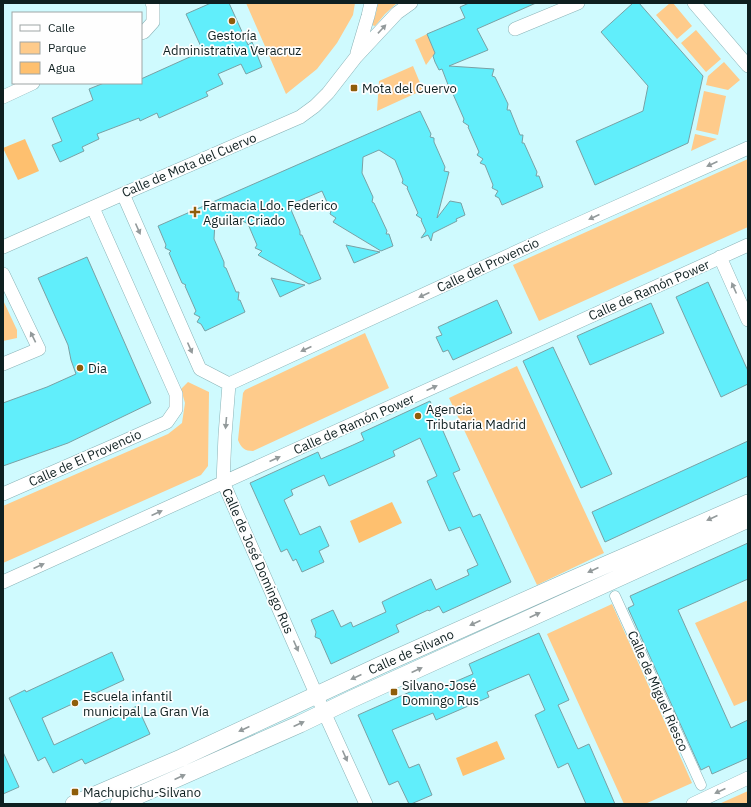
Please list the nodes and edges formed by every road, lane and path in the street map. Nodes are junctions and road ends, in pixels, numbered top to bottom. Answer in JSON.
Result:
{"nodes":[{"id":1,"x":152,"y":3,"type":"edge"},
{"id":2,"x":371,"y":3,"type":"edge"},
{"id":3,"x":411,"y":3,"type":"edge"},
{"id":4,"x":578,"y":3,"type":"edge"},
{"id":5,"x":694,"y":3,"type":"edge"},
{"id":6,"x":515,"y":29,"type":"dead end"},
{"id":7,"x":142,"y":33,"type":"edge"},
{"id":8,"x":356,"y":57,"type":"junction"},
{"id":9,"x":748,"y":66,"type":"edge"},
{"id":10,"x":31,"y":84,"type":"edge"},
{"id":11,"x":3,"y":97,"type":"edge"},
{"id":12,"x":748,"y":148,"type":"edge"},
{"id":13,"x":123,"y":194,"type":"junction"},
{"id":14,"x":93,"y":208,"type":"junction"},
{"id":15,"x":748,"y":245,"type":"edge"},
{"id":16,"x":3,"y":247,"type":"edge"},
{"id":17,"x":720,"y":257,"type":"junction"},
{"id":18,"x":3,"y":274,"type":"edge"},
{"id":19,"x":748,"y":320,"type":"edge"},
{"id":20,"x":3,"y":364,"type":"edge"},
{"id":21,"x":229,"y":384,"type":"junction"},
{"id":22,"x":223,"y":482,"type":"junction"},
{"id":23,"x":3,"y":494,"type":"edge"},
{"id":24,"x":748,"y":503,"type":"edge"},
{"id":25,"x":748,"y":519,"type":"edge"},
{"id":26,"x":3,"y":582,"type":"edge"},
{"id":27,"x":615,"y":596,"type":"dead end"},
{"id":28,"x":317,"y":695,"type":"junction"},
{"id":29,"x":324,"y":712,"type":"junction"},
{"id":30,"x":748,"y":778,"type":"edge"},
{"id":31,"x":701,"y":785,"type":"dead end"},
{"id":32,"x":74,"y":804,"type":"edge"},
{"id":33,"x":119,"y":804,"type":"edge"},
{"id":34,"x":366,"y":804,"type":"edge"},
{"id":35,"x":693,"y":804,"type":"edge"}],
"edges":[{"from":1,"to":7,"type":"street"},
{"from":2,"to":8,"type":"street","name":"Calle de Mota del Cuervo"},
{"from":8,"to":3,"type":"street","name":"Calle de Mota del Cuervo","one_way":true},
{"from":4,"to":6,"type":"street"},
{"from":5,"to":9,"type":"street"},
{"from":8,"to":13,"type":"street","name":"Calle de Mota del Cuervo"},
{"from":10,"to":11,"type":"street"},
{"from":12,"to":21,"type":"street","name":"Calle del Provencio","one_way":true},
{"from":13,"to":14,"type":"street","name":"Calle de Mota del Cuervo"},
{"from":13,"to":21,"type":"street","one_way":true},
{"from":14,"to":16,"type":"street","name":"Calle de Mota del Cuervo"},
{"from":14,"to":23,"type":"street","name":"Calle de El Provencio"},
{"from":15,"to":17,"type":"street","name":"Calle de Ramón Power"},
{"from":19,"to":17,"type":"street","one_way":true},
{"from":22,"to":17,"type":"street","name":"Calle de Ramón Power","one_way":true},
{"from":20,"to":18,"type":"street","one_way":true},
{"from":21,"to":22,"type":"street","name":"Calle de José Domingo Rus","one_way":true},
{"from":26,"to":22,"type":"street","name":"Calle de Ramón Power","one_way":true},
{"from":22,"to":28,"type":"street","name":"Calle de José Domingo Rus","one_way":true},
{"from":24,"to":28,"type":"street","name":"Calle de Silvano","one_way":true},
{"from":29,"to":25,"type":"street","name":"Calle de Silvano","one_way":true},
{"from":27,"to":31,"type":"street","name":"Calle de Miguel Riesco"},
{"from":28,"to":29,"type":"street","name":"Calle de José Domingo Rus"},
{"from":28,"to":32,"type":"street","name":"Calle de Silvano","one_way":true},
{"from":33,"to":29,"type":"street","name":"Calle de Silvano","one_way":true},
{"from":29,"to":34,"type":"street","name":"Calle de José Domingo Rus","one_way":true},
{"from":30,"to":35,"type":"street","one_way":true}]}
